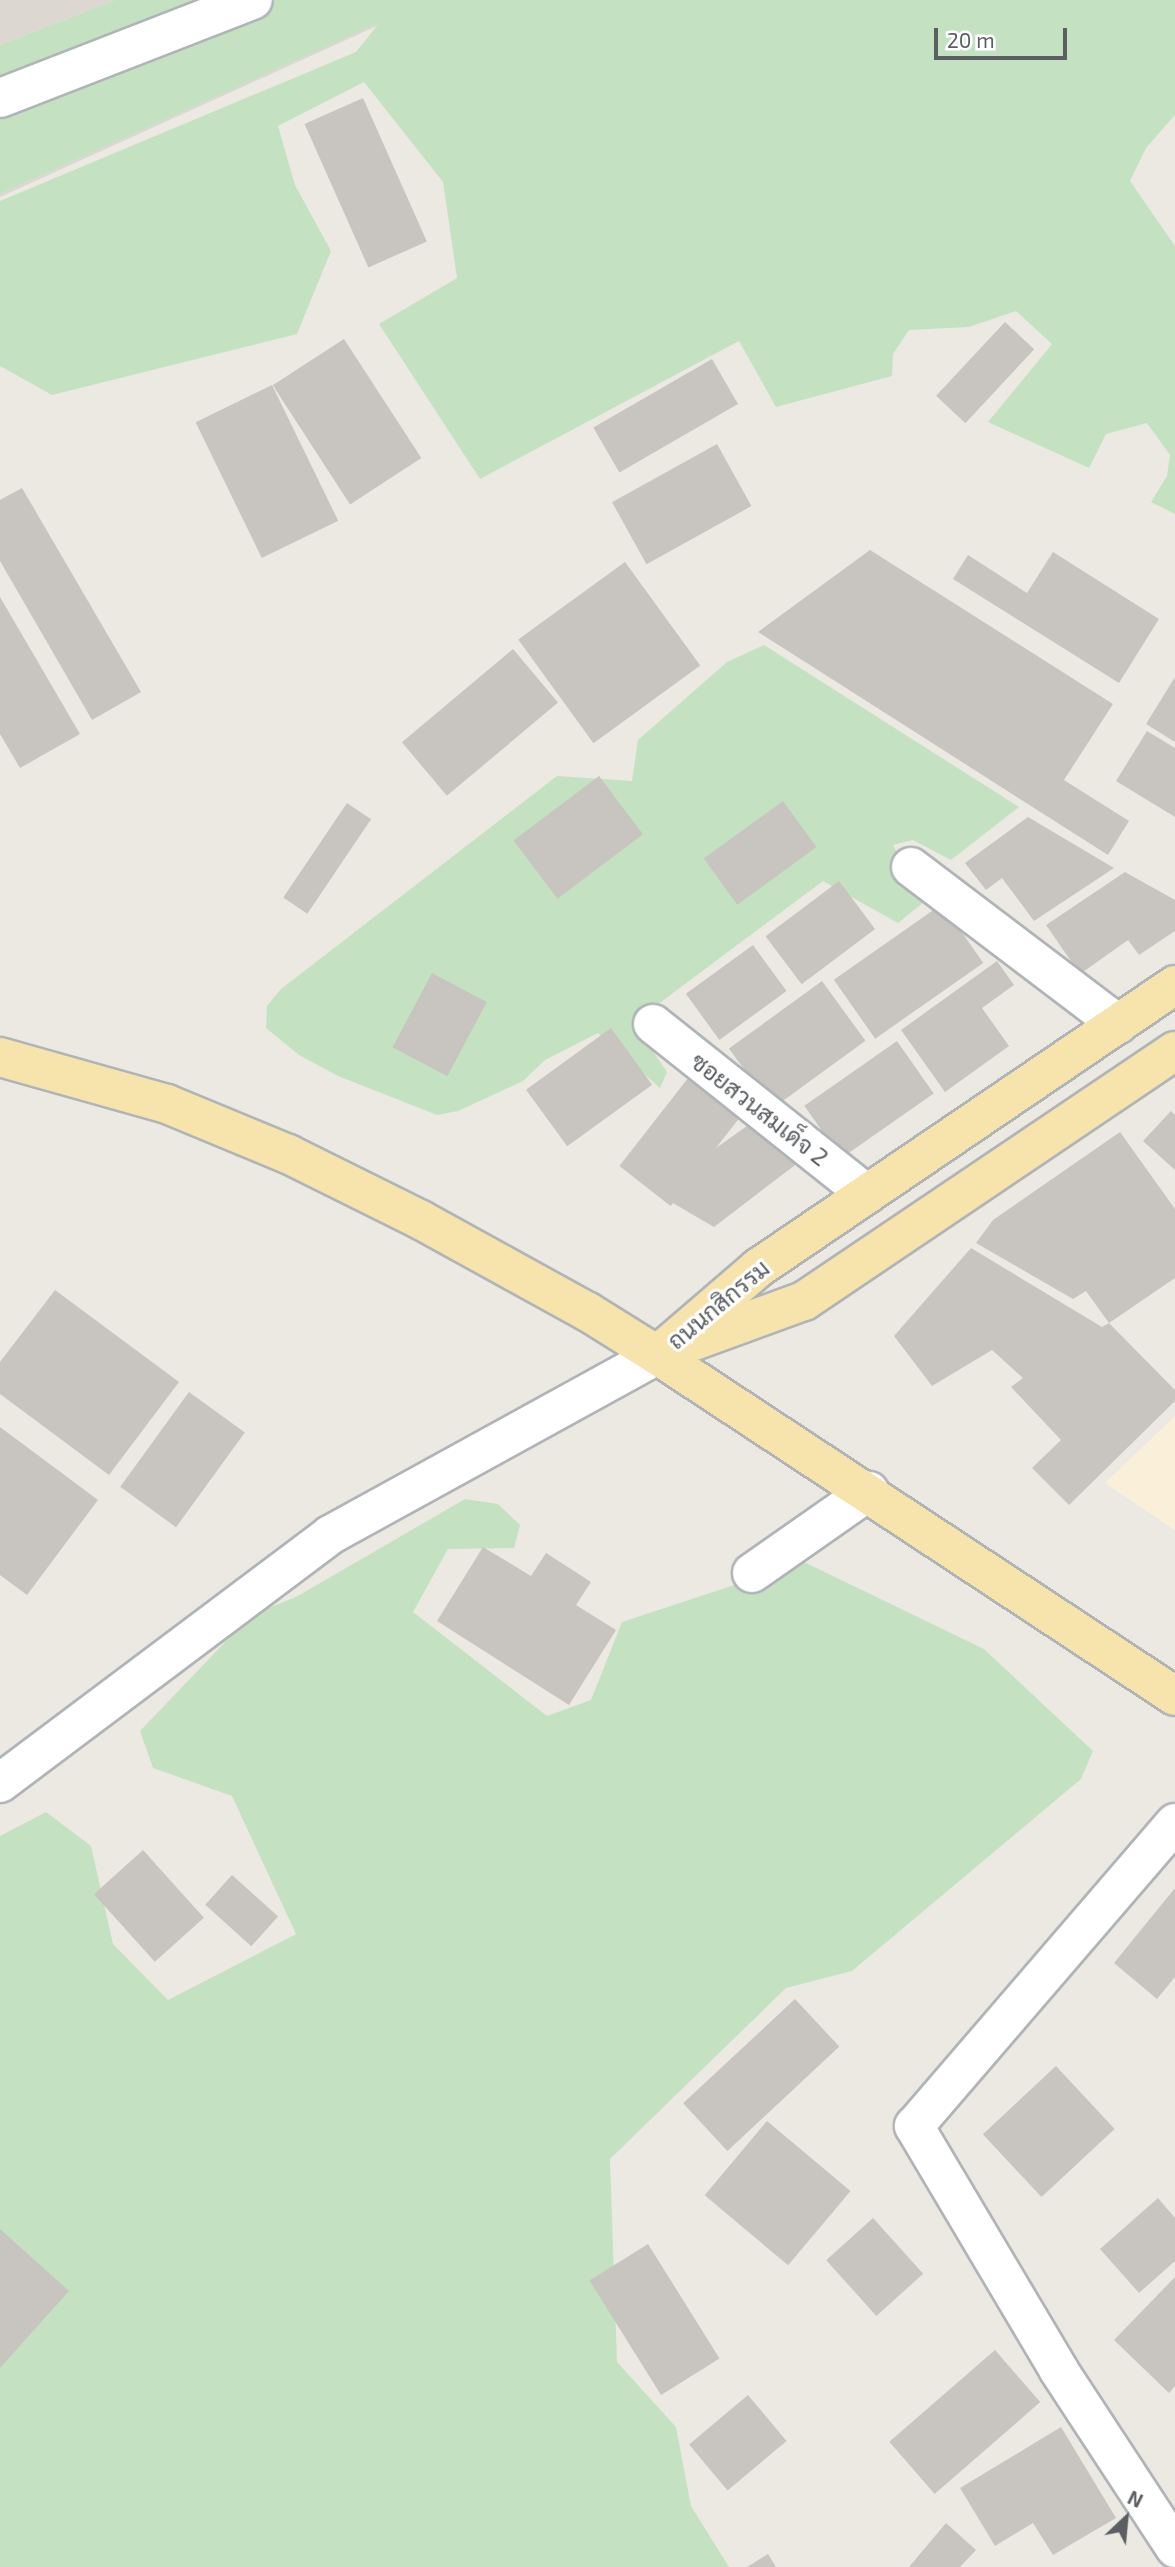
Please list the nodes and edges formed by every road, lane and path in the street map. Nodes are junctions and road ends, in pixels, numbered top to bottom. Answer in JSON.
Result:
{"nodes":[{"id":1,"x":253,"y":0,"type":"edge"},
{"id":2,"x":0,"y":99,"type":"edge"},
{"id":3,"x":911,"y":867,"type":"dead end"},
{"id":4,"x":1175,"y":985,"type":"edge"},
{"id":5,"x":653,"y":1024,"type":"dead end"},
{"id":6,"x":1118,"y":1024,"type":"junction"},
{"id":7,"x":1175,"y":1051,"type":"edge"},
{"id":8,"x":0,"y":1057,"type":"edge"},
{"id":9,"x":867,"y":1194,"type":"junction"},
{"id":10,"x":657,"y":1355,"type":"junction"},
{"id":11,"x":869,"y":1492,"type":"junction"},
{"id":12,"x":752,"y":1573,"type":"dead end"},
{"id":13,"x":1175,"y":1696,"type":"edge"},
{"id":14,"x":0,"y":1783,"type":"edge"},
{"id":15,"x":1175,"y":1823,"type":"edge"},
{"id":16,"x":1175,"y":2548,"type":"edge"}],
"edges":[{"from":1,"to":2,"type":"street"},
{"from":3,"to":6,"type":"street"},
{"from":4,"to":6,"type":"main road","name":"ถนนกสิกรรม"},
{"from":5,"to":9,"type":"street","name":"ซอยสวนสมเด็จ 2"},
{"from":6,"to":9,"type":"main road","name":"ถนนกสิกรรม"},
{"from":7,"to":10,"type":"main road","name":"ถนนกสิกรรม"},
{"from":8,"to":10,"type":"main road"},
{"from":9,"to":10,"type":"main road","name":"ถนนกสิกรรม"},
{"from":10,"to":11,"type":"main road"},
{"from":10,"to":14,"type":"street"},
{"from":11,"to":12,"type":"street"},
{"from":11,"to":13,"type":"main road"},
{"from":15,"to":16,"type":"street"}]}
